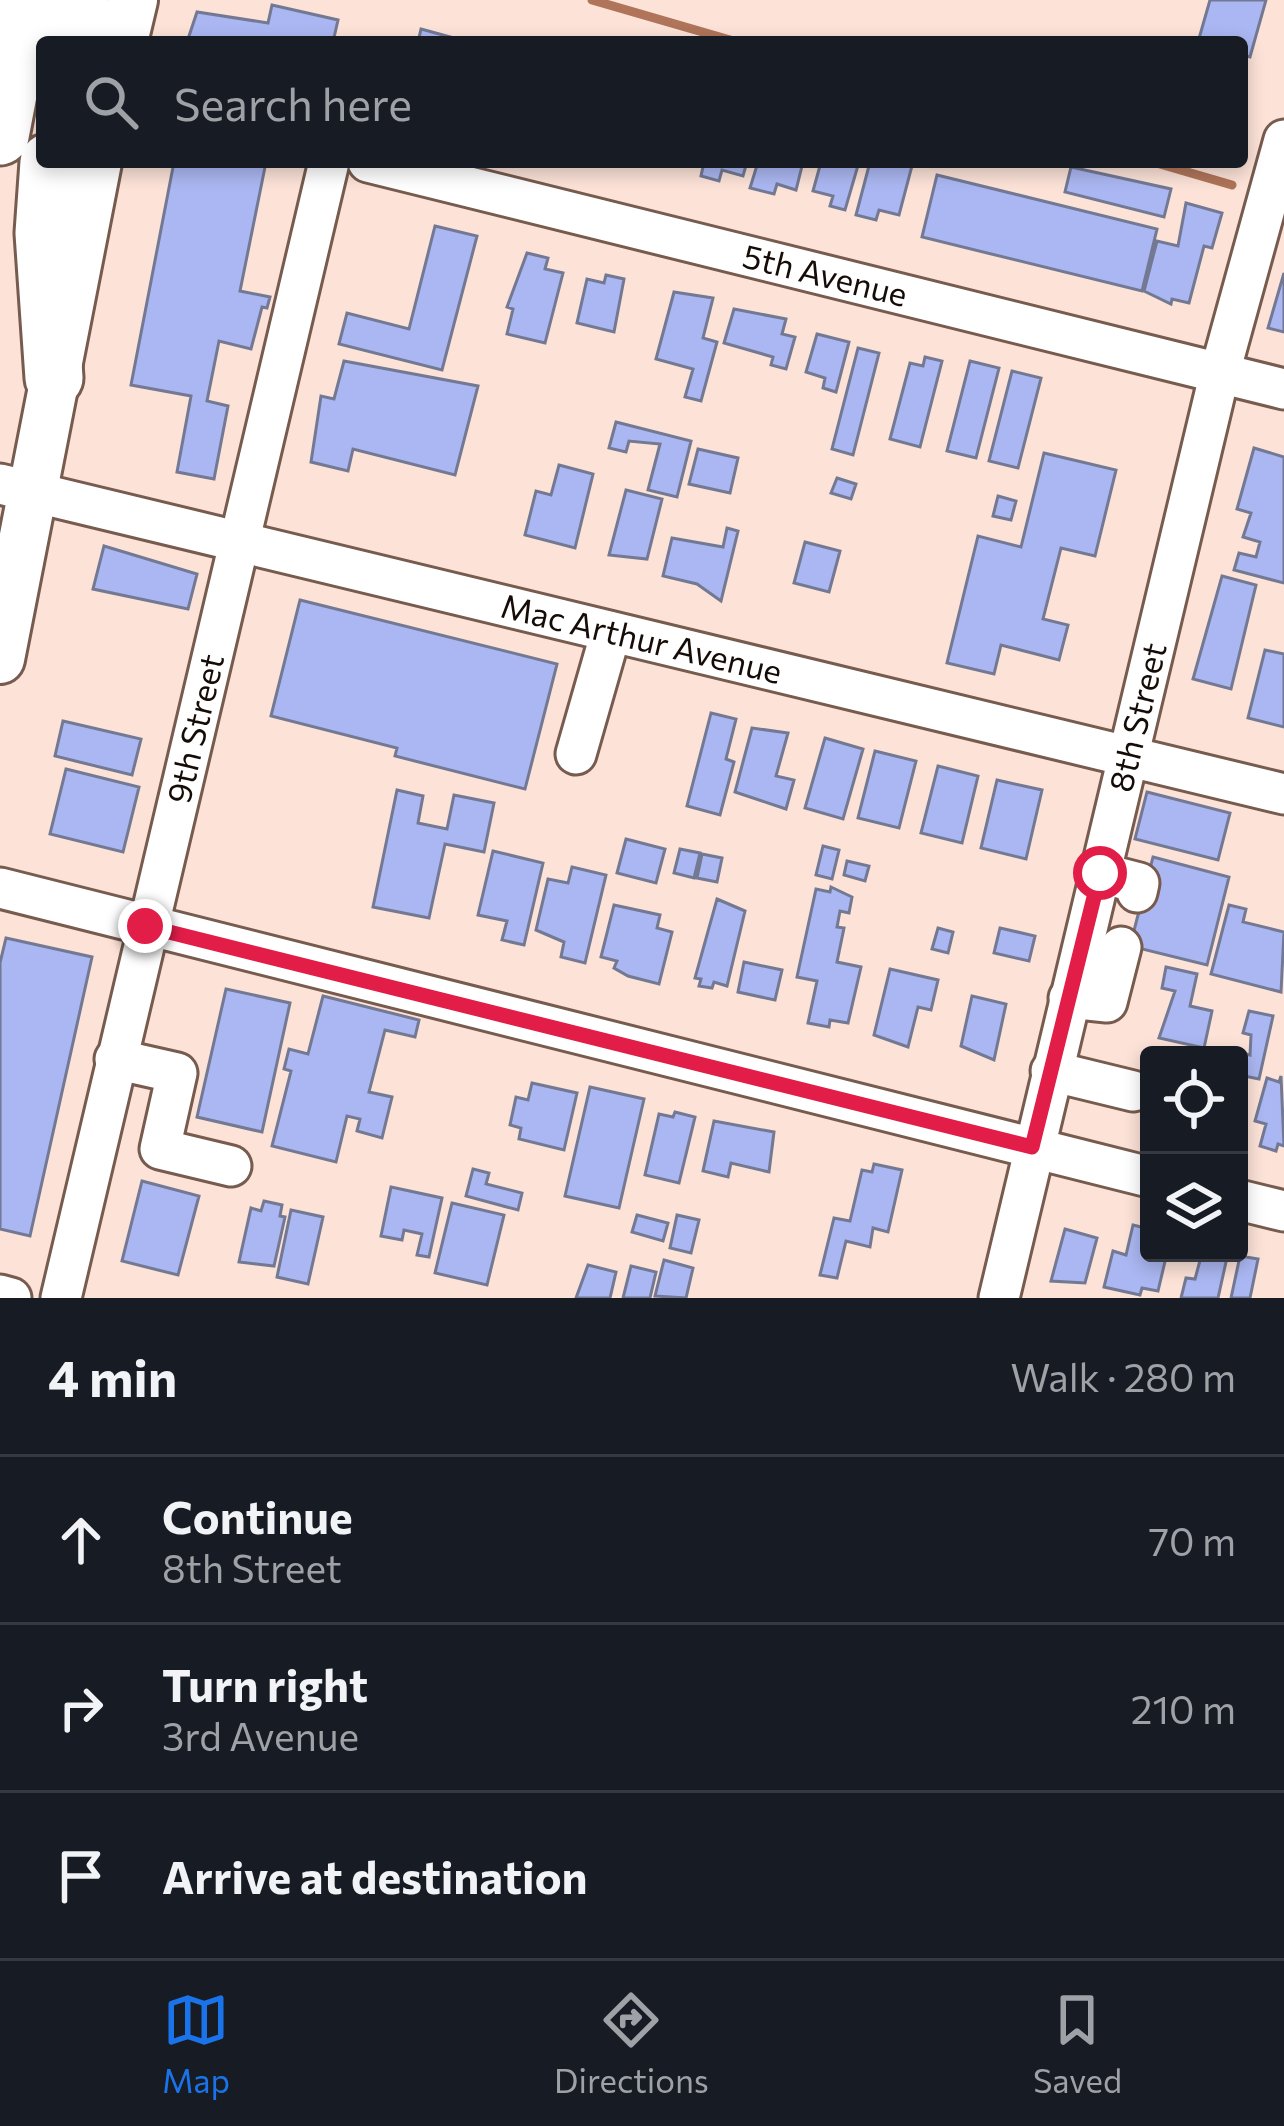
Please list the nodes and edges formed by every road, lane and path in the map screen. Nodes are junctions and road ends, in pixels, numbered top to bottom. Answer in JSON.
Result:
{"nodes":[{"id":1,"x":26,"y":0,"type":"edge"},
{"id":2,"x":80,"y":0,"type":"edge"},
{"id":3,"x":133,"y":0,"type":"edge"},
{"id":4,"x":71,"y":36,"type":"edge"},
{"id":5,"x":124,"y":36,"type":"edge"},
{"id":6,"x":0,"y":136,"type":"edge"},
{"id":7,"x":1284,"y":140,"type":"edge"},
{"id":8,"x":49,"y":168,"type":"edge"},
{"id":9,"x":96,"y":168,"type":"edge"},
{"id":10,"x":328,"y":168,"type":"edge"},
{"id":11,"x":392,"y":168,"type":"edge"},
{"id":12,"x":1220,"y":372,"type":"junction"},
{"id":13,"x":53,"y":378,"type":"junction"},
{"id":14,"x":1284,"y":388,"type":"edge"},
{"id":15,"x":16,"y":488,"type":"edge"},
{"id":16,"x":236,"y":543,"type":"junction"},
{"id":17,"x":610,"y":632,"type":"junction"},
{"id":18,"x":0,"y":659,"type":"edge"},
{"id":19,"x":576,"y":754,"type":"dead end"},
{"id":20,"x":1130,"y":754,"type":"junction"},
{"id":21,"x":1284,"y":794,"type":"edge"},
{"id":22,"x":1100,"y":873,"type":"junction"},
{"id":23,"x":0,"y":887,"type":"edge"},
{"id":24,"x":1117,"y":924,"type":"junction"},
{"id":25,"x":145,"y":926,"type":"junction"},
{"id":26,"x":115,"y":1059,"type":"junction"},
{"id":27,"x":1051,"y":1072,"type":"junction"},
{"id":28,"x":1132,"y":1091,"type":"dead end"},
{"id":29,"x":1032,"y":1147,"type":"junction"},
{"id":30,"x":231,"y":1166,"type":"dead end"},
{"id":31,"x":1140,"y":1175,"type":"edge"},
{"id":32,"x":1248,"y":1202,"type":"edge"},
{"id":33,"x":1284,"y":1211,"type":"edge"},
{"id":34,"x":0,"y":1295,"type":"edge"},
{"id":35,"x":11,"y":1298,"type":"edge"},
{"id":36,"x":61,"y":1298,"type":"edge"},
{"id":37,"x":999,"y":1298,"type":"edge"}],
"edges":[{"from":1,"to":6,"type":"highway"},
{"from":2,"to":4,"type":"highway"},
{"from":3,"to":5,"type":"main road"},
{"from":7,"to":12,"type":"street","name":"8th Street"},
{"from":8,"to":13,"type":"highway"},
{"from":9,"to":13,"type":"main road"},
{"from":10,"to":16,"type":"street","name":"9th Street"},
{"from":11,"to":12,"type":"street","name":"5th Avenue"},
{"from":12,"to":14,"type":"street","name":"5th Avenue"},
{"from":12,"to":20,"type":"street","name":"8th Street"},
{"from":13,"to":15,"type":"main road"},
{"from":15,"to":16,"type":"street","name":"Mac Arthur Avenue"},
{"from":15,"to":18,"type":"main road"},
{"from":16,"to":17,"type":"street","name":"Mac Arthur Avenue"},
{"from":16,"to":25,"type":"street","name":"9th Street"},
{"from":17,"to":19,"type":"street"},
{"from":17,"to":20,"type":"street","name":"Mac Arthur Avenue"},
{"from":20,"to":21,"type":"street","name":"Mac Arthur Avenue"},
{"from":20,"to":22,"type":"street","name":"8th Street"},
{"from":22,"to":24,"type":"street","name":"8th Street"},
{"from":22,"to":24,"type":"street"},
{"from":23,"to":25,"type":"street"},
{"from":24,"to":27,"type":"street","name":"8th Street"},
{"from":25,"to":26,"type":"street","name":"9th Street"},
{"from":25,"to":29,"type":"street"},
{"from":26,"to":30,"type":"street"},
{"from":26,"to":36,"type":"street","name":"9th Street"},
{"from":27,"to":28,"type":"street"},
{"from":27,"to":29,"type":"street","name":"8th Street"},
{"from":29,"to":31,"type":"street"},
{"from":29,"to":37,"type":"street","name":"8th Street"},
{"from":32,"to":33,"type":"street"},
{"from":34,"to":35,"type":"street"}]}
